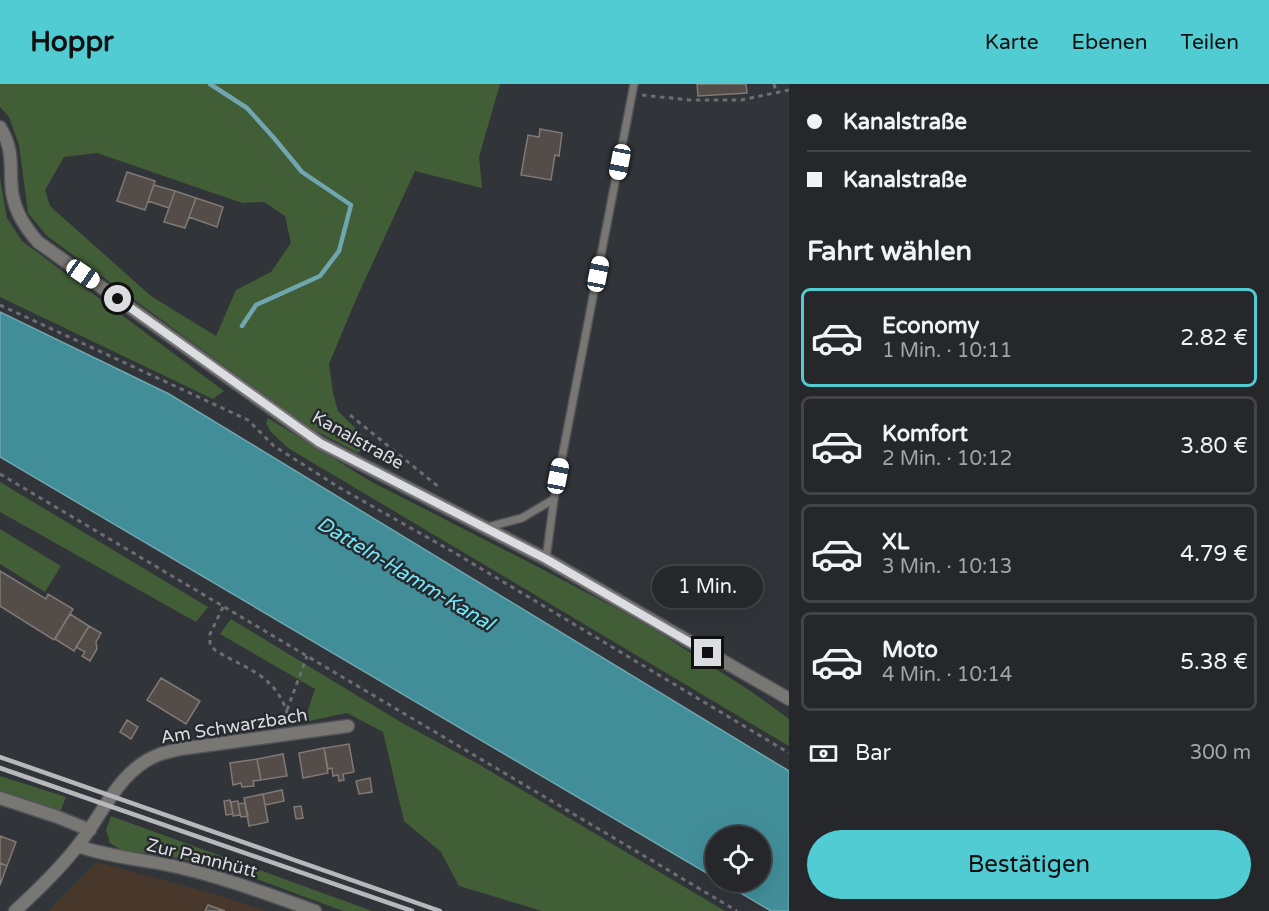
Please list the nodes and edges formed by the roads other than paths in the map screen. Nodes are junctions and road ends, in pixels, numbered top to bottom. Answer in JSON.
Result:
{"nodes":[{"id":1,"x":634,"y":84,"type":"edge"},
{"id":2,"x":0,"y":127,"type":"edge"},
{"id":3,"x":554,"y":499,"type":"junction"},
{"id":4,"x":486,"y":528,"type":"junction"},
{"id":5,"x":546,"y":559,"type":"junction"},
{"id":6,"x":789,"y":699,"type":"edge"},
{"id":7,"x":348,"y":726,"type":"dead end"},
{"id":8,"x":0,"y":798,"type":"edge"},
{"id":9,"x":90,"y":831,"type":"junction"},
{"id":10,"x":78,"y":846,"type":"junction"},
{"id":11,"x":15,"y":911,"type":"edge"},
{"id":12,"x":315,"y":911,"type":"edge"}],
"edges":[{"from":1,"to":3,"type":"lane"},
{"from":2,"to":4,"type":"street","name":"Kanalstraße"},
{"from":3,"to":4,"type":"lane"},
{"from":3,"to":5,"type":"lane"},
{"from":4,"to":5,"type":"street","name":"Kanalstraße"},
{"from":5,"to":6,"type":"street","name":"Kanalstraße"},
{"from":7,"to":9,"type":"street","name":"Am Schwarzbach"},
{"from":8,"to":9,"type":"street"},
{"from":9,"to":10,"type":"street","name":"Am Schwarzbach"},
{"from":10,"to":11,"type":"street","name":"Am Schwarzbach"},
{"from":10,"to":12,"type":"street","name":"Zur Pannhütt"}]}
